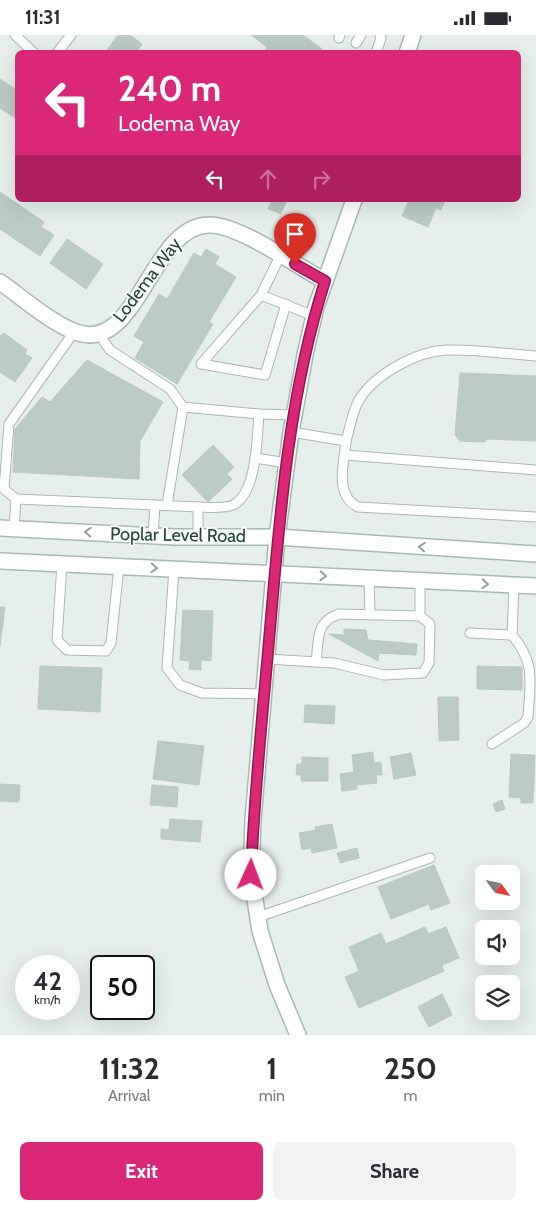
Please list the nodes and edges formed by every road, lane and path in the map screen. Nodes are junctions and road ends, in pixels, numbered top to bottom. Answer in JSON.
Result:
{"nodes":[{"id":1,"x":15,"y":35,"type":"edge"},
{"id":2,"x":71,"y":35,"type":"edge"},
{"id":3,"x":380,"y":35,"type":"edge"},
{"id":4,"x":413,"y":35,"type":"edge"},
{"id":5,"x":31,"y":50,"type":"edge"},
{"id":6,"x":58,"y":50,"type":"edge"},
{"id":7,"x":377,"y":50,"type":"edge"},
{"id":8,"x":408,"y":50,"type":"edge"},
{"id":9,"x":353,"y":202,"type":"edge"},
{"id":10,"x":280,"y":256,"type":"junction"},
{"id":11,"x":325,"y":281,"type":"junction"},
{"id":12,"x":0,"y":282,"type":"edge"},
{"id":13,"x":260,"y":295,"type":"junction"},
{"id":14,"x":286,"y":305,"type":"junction"},
{"id":15,"x":314,"y":315,"type":"junction"},
{"id":16,"x":74,"y":332,"type":"junction"},
{"id":17,"x":98,"y":333,"type":"junction"},
{"id":18,"x":536,"y":356,"type":"edge"},
{"id":19,"x":183,"y":407,"type":"junction"},
{"id":20,"x":259,"y":414,"type":"junction"},
{"id":21,"x":294,"y":415,"type":"junction"},
{"id":22,"x":291,"y":432,"type":"junction"},
{"id":23,"x":346,"y":441,"type":"junction"},
{"id":24,"x":345,"y":455,"type":"junction"},
{"id":25,"x":255,"y":458,"type":"junction"},
{"id":26,"x":286,"y":463,"type":"junction"},
{"id":27,"x":536,"y":470,"type":"edge"},
{"id":28,"x":16,"y":499,"type":"junction"},
{"id":29,"x":155,"y":505,"type":"junction"},
{"id":30,"x":167,"y":505,"type":"junction"},
{"id":31,"x":198,"y":507,"type":"junction"},
{"id":32,"x":536,"y":517,"type":"edge"},
{"id":33,"x":7,"y":528,"type":"edge"},
{"id":34,"x":153,"y":536,"type":"junction"},
{"id":35,"x":198,"y":537,"type":"junction"},
{"id":36,"x":277,"y":537,"type":"junction"},
{"id":37,"x":536,"y":554,"type":"edge"},
{"id":38,"x":0,"y":561,"type":"edge"},
{"id":39,"x":62,"y":564,"type":"junction"},
{"id":40,"x":119,"y":567,"type":"junction"},
{"id":41,"x":174,"y":569,"type":"junction"},
{"id":42,"x":274,"y":574,"type":"junction"},
{"id":43,"x":369,"y":578,"type":"junction"},
{"id":44,"x":420,"y":581,"type":"junction"},
{"id":45,"x":514,"y":585,"type":"junction"},
{"id":46,"x":536,"y":586,"type":"edge"},
{"id":47,"x":370,"y":615,"type":"junction"},
{"id":48,"x":420,"y":615,"type":"junction"},
{"id":49,"x":470,"y":633,"type":"dead end"},
{"id":50,"x":512,"y":635,"type":"junction"},
{"id":51,"x":268,"y":659,"type":"junction"},
{"id":52,"x":316,"y":662,"type":"junction"},
{"id":53,"x":264,"y":694,"type":"junction"},
{"id":54,"x":492,"y":744,"type":"dead end"},
{"id":55,"x":430,"y":858,"type":"dead end"},
{"id":56,"x":258,"y":917,"type":"junction"},
{"id":57,"x":298,"y":1035,"type":"edge"}],
"edges":[{"from":1,"to":5,"type":"lane"},
{"from":2,"to":6,"type":"lane"},
{"from":3,"to":7,"type":"lane"},
{"from":4,"to":8,"type":"main road"},
{"from":9,"to":11,"type":"main road"},
{"from":10,"to":11,"type":"main road","name":"Lodema Way"},
{"from":10,"to":13,"type":"lane"},
{"from":10,"to":17,"type":"main road","name":"Lodema Way"},
{"from":11,"to":15,"type":"main road"},
{"from":12,"to":16,"type":"main road"},
{"from":13,"to":14,"type":"lane"},
{"from":13,"to":14,"type":"lane"},
{"from":14,"to":15,"type":"lane"},
{"from":15,"to":21,"type":"main road"},
{"from":16,"to":17,"type":"main road","name":"Lodema Way"},
{"from":16,"to":28,"type":"lane"},
{"from":17,"to":19,"type":"lane"},
{"from":18,"to":23,"type":"lane"},
{"from":19,"to":20,"type":"lane"},
{"from":19,"to":30,"type":"lane"},
{"from":20,"to":21,"type":"lane"},
{"from":20,"to":25,"type":"lane"},
{"from":21,"to":22,"type":"main road"},
{"from":22,"to":23,"type":"lane"},
{"from":22,"to":26,"type":"main road"},
{"from":23,"to":24,"type":"lane"},
{"from":24,"to":27,"type":"lane"},
{"from":24,"to":32,"type":"lane"},
{"from":25,"to":26,"type":"lane"},
{"from":25,"to":31,"type":"lane"},
{"from":26,"to":36,"type":"main road"},
{"from":28,"to":29,"type":"lane"},
{"from":28,"to":33,"type":"lane"},
{"from":29,"to":30,"type":"lane"},
{"from":29,"to":34,"type":"lane"},
{"from":30,"to":31,"type":"lane"},
{"from":31,"to":35,"type":"lane"},
{"from":34,"to":33,"type":"main road","name":"Poplar Level Road","one_way":true},
{"from":34,"to":35,"type":"main road","name":"Poplar Level Road"},
{"from":35,"to":36,"type":"main road","name":"Poplar Level Road"},
{"from":37,"to":36,"type":"main road","name":"Poplar Level Road","one_way":true},
{"from":36,"to":42,"type":"main road"},
{"from":38,"to":39,"type":"main road","name":"Poplar Level Road"},
{"from":39,"to":40,"type":"main road","name":"Poplar Level Road"},
{"from":39,"to":40,"type":"lane"},
{"from":40,"to":41,"type":"main road","name":"Poplar Level Road","one_way":true},
{"from":41,"to":42,"type":"main road","name":"Poplar Level Road"},
{"from":41,"to":53,"type":"lane"},
{"from":42,"to":43,"type":"main road","name":"Poplar Level Road","one_way":true},
{"from":42,"to":51,"type":"main road"},
{"from":43,"to":44,"type":"main road","name":"Poplar Level Road"},
{"from":43,"to":47,"type":"lane"},
{"from":44,"to":45,"type":"main road","name":"Poplar Level Road","one_way":true},
{"from":44,"to":48,"type":"lane"},
{"from":45,"to":46,"type":"main road","name":"Poplar Level Road"},
{"from":45,"to":50,"type":"lane"},
{"from":47,"to":48,"type":"lane"},
{"from":47,"to":52,"type":"lane"},
{"from":48,"to":52,"type":"lane"},
{"from":49,"to":50,"type":"lane"},
{"from":50,"to":54,"type":"lane"},
{"from":51,"to":52,"type":"lane"},
{"from":51,"to":53,"type":"main road"},
{"from":53,"to":56,"type":"main road"},
{"from":55,"to":56,"type":"lane"},
{"from":56,"to":57,"type":"main road"}]}
